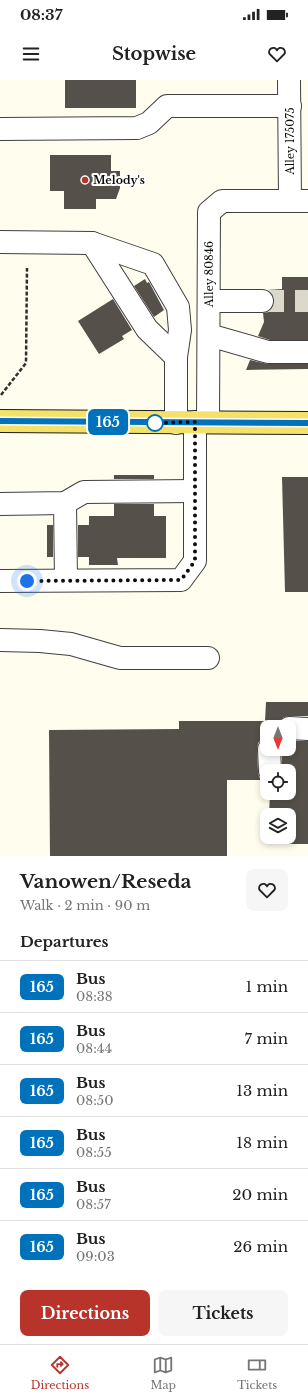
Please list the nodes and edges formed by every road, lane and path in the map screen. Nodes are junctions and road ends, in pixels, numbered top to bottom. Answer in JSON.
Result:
{"nodes":[{"id":1,"x":290,"y":80,"type":"edge"},
{"id":2,"x":290,"y":106,"type":"junction"},
{"id":3,"x":0,"y":129,"type":"edge"},
{"id":4,"x":299,"y":202,"type":"edge"},
{"id":5,"x":0,"y":242,"type":"edge"},
{"id":6,"x":92,"y":243,"type":"junction"},
{"id":7,"x":27,"y":267,"type":"dead end"},
{"id":8,"x":209,"y":301,"type":"junction"},
{"id":9,"x":262,"y":301,"type":"tunnel mouth"},
{"id":10,"x":209,"y":335,"type":"junction"},
{"id":11,"x":308,"y":352,"type":"edge"},
{"id":12,"x":176,"y":356,"type":"junction"},
{"id":13,"x":0,"y":397,"type":"edge"},
{"id":14,"x":0,"y":421,"type":"edge"},
{"id":15,"x":193,"y":422,"type":"junction"},
{"id":16,"x":308,"y":423,"type":"edge"},
{"id":17,"x":195,"y":491,"type":"junction"},
{"id":18,"x":65,"y":503,"type":"junction"},
{"id":19,"x":0,"y":504,"type":"edge"},
{"id":20,"x":66,"y":580,"type":"junction"},
{"id":21,"x":0,"y":581,"type":"edge"},
{"id":22,"x":0,"y":640,"type":"edge"},
{"id":23,"x":208,"y":658,"type":"dead end"},
{"id":24,"x":296,"y":728,"type":"edge"},
{"id":25,"x":308,"y":729,"type":"edge"}],
"edges":[{"from":1,"to":2,"type":"lane","name":"Alley 175075"},
{"from":2,"to":3,"type":"lane"},
{"from":2,"to":4,"type":"lane","name":"Alley 175075"},
{"from":4,"to":8,"type":"lane","name":"Alley 80846"},
{"from":5,"to":6,"type":"lane"},
{"from":6,"to":12,"type":"lane"},
{"from":6,"to":12,"type":"lane"},
{"from":7,"to":13,"type":"path"},
{"from":8,"to":9,"type":"lane"},
{"from":8,"to":10,"type":"lane","name":"Alley 80846"},
{"from":10,"to":11,"type":"lane"},
{"from":10,"to":15,"type":"lane","name":"Alley 80846"},
{"from":12,"to":15,"type":"lane"},
{"from":14,"to":15,"type":"main road"},
{"from":15,"to":16,"type":"main road"},
{"from":15,"to":17,"type":"lane"},
{"from":17,"to":18,"type":"lane"},
{"from":17,"to":20,"type":"lane"},
{"from":18,"to":19,"type":"lane"},
{"from":18,"to":20,"type":"lane"},
{"from":20,"to":21,"type":"lane"},
{"from":22,"to":23,"type":"lane"},
{"from":24,"to":25,"type":"lane"}]}
